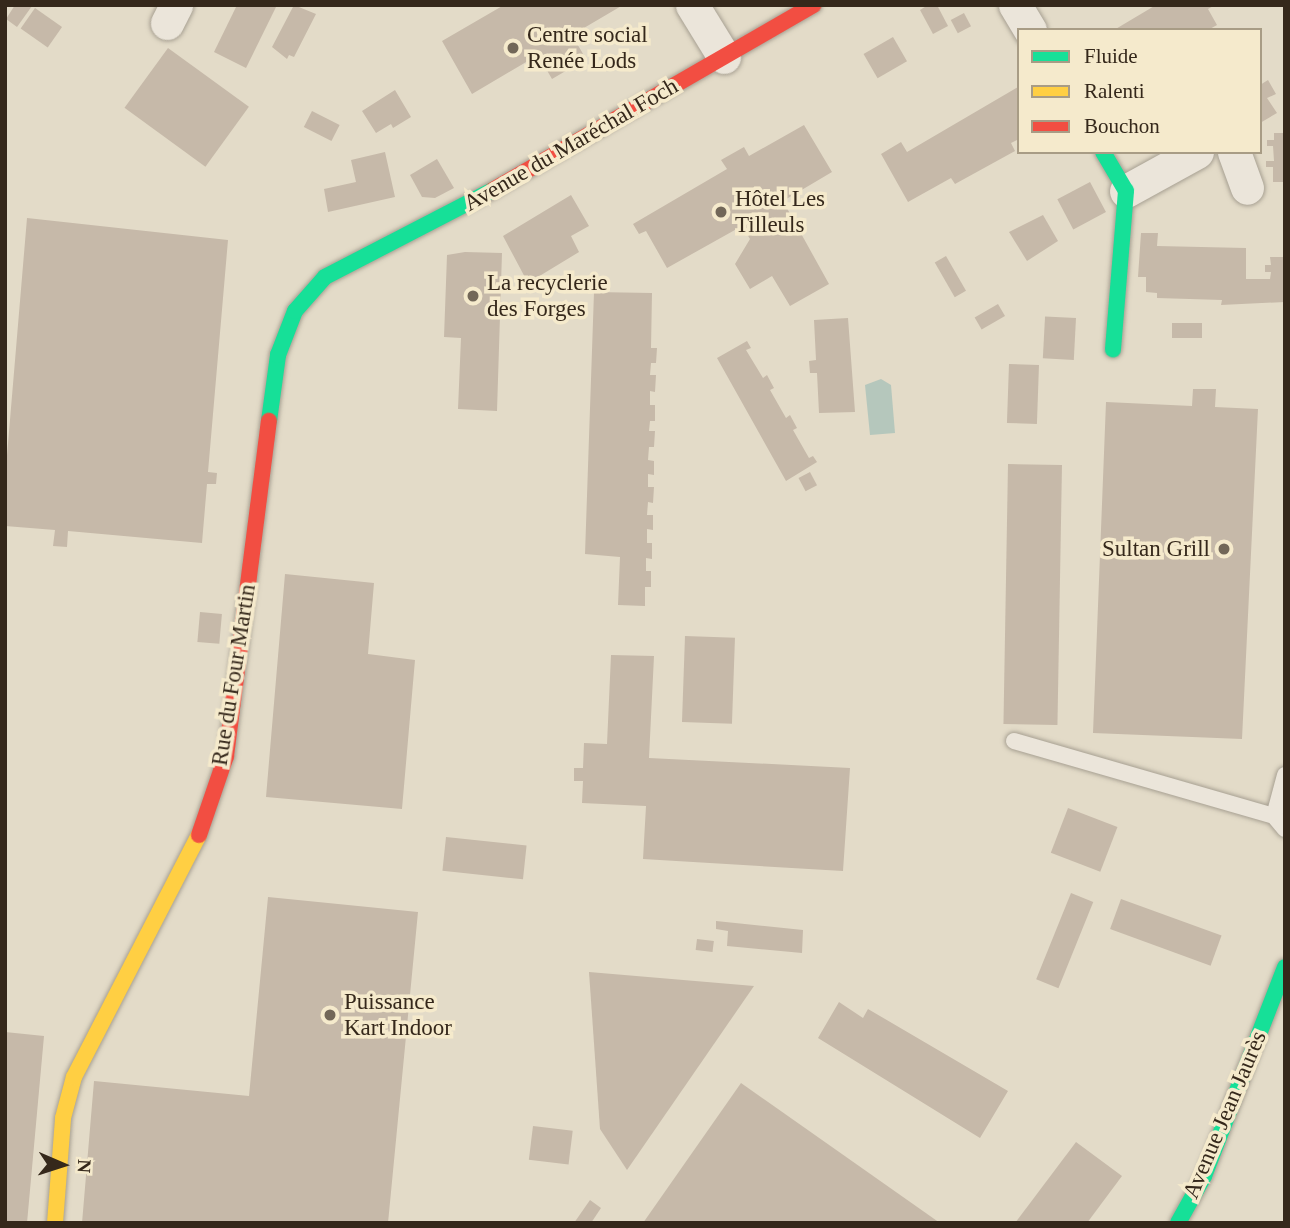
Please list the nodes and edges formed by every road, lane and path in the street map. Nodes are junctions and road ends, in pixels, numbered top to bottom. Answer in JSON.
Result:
{"nodes":[{"id":1,"x":692,"y":5,"type":"edge"},
{"id":2,"x":814,"y":5,"type":"edge"},
{"id":3,"x":1015,"y":5,"type":"edge"},
{"id":4,"x":1029,"y":28,"type":"edge"},
{"id":5,"x":724,"y":57,"type":"junction"},
{"id":6,"x":1104,"y":154,"type":"edge"},
{"id":7,"x":1193,"y":154,"type":"edge"},
{"id":8,"x":1235,"y":154,"type":"edge"},
{"id":9,"x":1247,"y":188,"type":"dead end"},
{"id":10,"x":1126,"y":191,"type":"junction"},
{"id":11,"x":325,"y":277,"type":"joint"},
{"id":12,"x":1112,"y":349,"type":"dead end"},
{"id":13,"x":1014,"y":740,"type":"dead end"},
{"id":14,"x":1285,"y":775,"type":"edge"},
{"id":15,"x":1274,"y":816,"type":"junction"},
{"id":16,"x":1285,"y":829,"type":"edge"},
{"id":17,"x":1285,"y":967,"type":"edge"},
{"id":18,"x":55,"y":1223,"type":"edge"},
{"id":19,"x":1178,"y":1223,"type":"edge"}],
"edges":[{"from":1,"to":5,"type":"street"},
{"from":2,"to":5,"type":"street","name":"Avenue du Maréchal Foch"},
{"from":3,"to":4,"type":"street"},
{"from":5,"to":11,"type":"street","name":"Avenue du Maréchal Foch"},
{"from":6,"to":10,"type":"street"},
{"from":7,"to":10,"type":"street"},
{"from":8,"to":9,"type":"street"},
{"from":10,"to":12,"type":"street"},
{"from":11,"to":18,"type":"street","name":"Rue du Four Martin"},
{"from":13,"to":15,"type":"lane"},
{"from":14,"to":15,"type":"lane"},
{"from":15,"to":16,"type":"lane"},
{"from":17,"to":19,"type":"street","name":"Avenue Jean Jaurès"}]}
